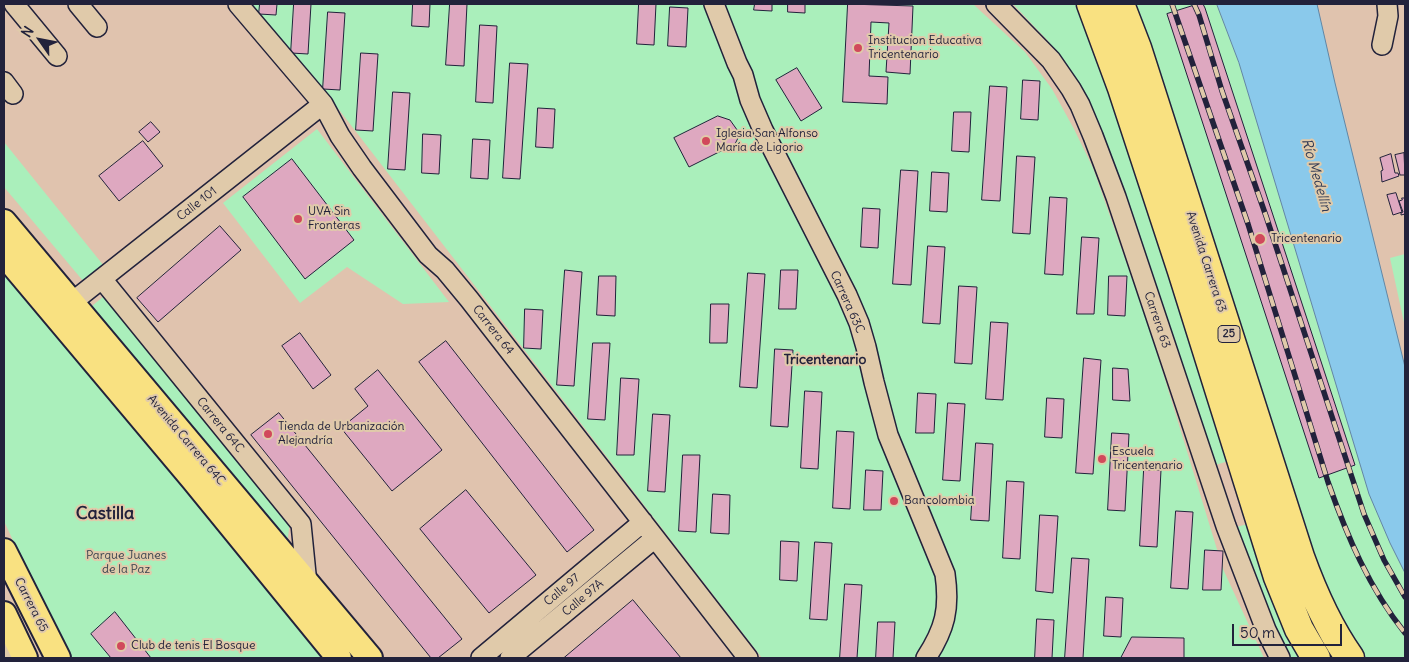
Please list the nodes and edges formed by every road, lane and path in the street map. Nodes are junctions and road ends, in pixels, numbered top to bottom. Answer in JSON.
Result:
{"nodes":[{"id":1,"x":14,"y":4,"type":"edge"},
{"id":2,"x":78,"y":4,"type":"edge"},
{"id":3,"x":238,"y":4,"type":"edge"},
{"id":4,"x":714,"y":4,"type":"edge"},
{"id":5,"x":996,"y":4,"type":"edge"},
{"id":6,"x":1091,"y":4,"type":"edge"},
{"id":7,"x":1120,"y":4,"type":"edge"},
{"id":8,"x":1386,"y":4,"type":"edge"},
{"id":9,"x":97,"y":27,"type":"dead end"},
{"id":10,"x":1382,"y":45,"type":"dead end"},
{"id":11,"x":58,"y":56,"type":"dead end"},
{"id":12,"x":322,"y":104,"type":"junction"},
{"id":13,"x":4,"y":222,"type":"edge"},
{"id":14,"x":4,"y":254,"type":"edge"},
{"id":15,"x":102,"y":279,"type":"junction"},
{"id":16,"x":71,"y":303,"type":"junction"},
{"id":17,"x":643,"y":522,"type":"junction"},
{"id":18,"x":655,"y":538,"type":"junction"},
{"id":19,"x":4,"y":552,"type":"edge"},
{"id":20,"x":307,"y":584,"type":"junction"},
{"id":21,"x":4,"y":614,"type":"edge"},
{"id":22,"x":16,"y":654,"type":"edge"},
{"id":23,"x":58,"y":658,"type":"edge"},
{"id":24,"x":339,"y":658,"type":"edge"},
{"id":25,"x":370,"y":658,"type":"edge"},
{"id":26,"x":481,"y":658,"type":"edge"},
{"id":27,"x":510,"y":658,"type":"edge"},
{"id":28,"x":748,"y":658,"type":"edge"},
{"id":29,"x":926,"y":658,"type":"edge"},
{"id":30,"x":1280,"y":658,"type":"edge"},
{"id":31,"x":1316,"y":658,"type":"edge"},
{"id":32,"x":1350,"y":658,"type":"edge"}],
"edges":[{"from":1,"to":11,"type":"street"},
{"from":2,"to":9,"type":"street"},
{"from":3,"to":12,"type":"street","name":"Carrera 64"},
{"from":4,"to":29,"type":"street","name":"Carrera 63C"},
{"from":5,"to":30,"type":"street","name":"Carrera 63"},
{"from":6,"to":31,"type":"highway","name":"Avenida Carrera 63","number":"25"},
{"from":7,"to":32,"type":"highway","name":"Avenida Carrera 63","number":"25"},
{"from":8,"to":10,"type":"street"},
{"from":12,"to":15,"type":"street","name":"Calle 101"},
{"from":12,"to":17,"type":"street","name":"Carrera 64"},
{"from":13,"to":16,"type":"main road","name":"Avenida Carrera 64C"},
{"from":14,"to":24,"type":"main road","name":"Avenida Carrera 64C"},
{"from":15,"to":16,"type":"street","name":"Calle 101"},
{"from":15,"to":20,"type":"street","name":"Carrera 64C"},
{"from":16,"to":20,"type":"main road","name":"Avenida Carrera 64C"},
{"from":17,"to":18,"type":"street","name":"Carrera 64"},
{"from":17,"to":26,"type":"street","name":"Calle 97"},
{"from":18,"to":27,"type":"street","name":"Calle 97A"},
{"from":18,"to":28,"type":"street","name":"Carrera 64"},
{"from":19,"to":23,"type":"main road","name":"Carrera 65"},
{"from":20,"to":25,"type":"main road","name":"Avenida Carrera 64C"},
{"from":21,"to":22,"type":"main road"}]}
